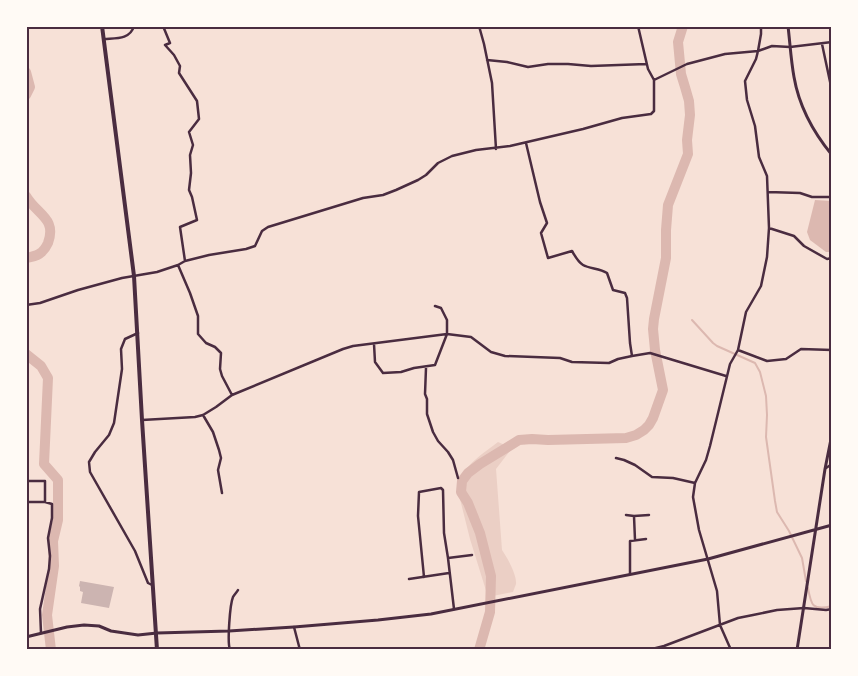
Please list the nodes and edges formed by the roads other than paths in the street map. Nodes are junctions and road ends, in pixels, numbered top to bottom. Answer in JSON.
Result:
{"nodes":[{"id":1,"x":102,"y":26,"type":"edge"},
{"id":2,"x":134,"y":26,"type":"edge"},
{"id":3,"x":163,"y":26,"type":"edge"},
{"id":4,"x":479,"y":26,"type":"edge"},
{"id":5,"x":638,"y":26,"type":"edge"},
{"id":6,"x":761,"y":26,"type":"edge"},
{"id":7,"x":788,"y":26,"type":"edge"},
{"id":8,"x":104,"y":39,"type":"junction"},
{"id":9,"x":832,"y":42,"type":"edge"},
{"id":10,"x":822,"y":44,"type":"junction"},
{"id":11,"x":790,"y":47,"type":"junction"},
{"id":12,"x":758,"y":51,"type":"junction"},
{"id":13,"x":487,"y":60,"type":"junction"},
{"id":14,"x":646,"y":64,"type":"junction"},
{"id":15,"x":654,"y":80,"type":"junction"},
{"id":16,"x":832,"y":91,"type":"edge"},
{"id":17,"x":526,"y":143,"type":"junction"},
{"id":18,"x":496,"y":149,"type":"junction"},
{"id":19,"x":832,"y":155,"type":"edge"},
{"id":20,"x":768,"y":192,"type":"junction"},
{"id":21,"x":832,"y":197,"type":"edge"},
{"id":22,"x":769,"y":228,"type":"junction"},
{"id":23,"x":832,"y":258,"type":"edge"},
{"id":24,"x":185,"y":261,"type":"junction"},
{"id":25,"x":178,"y":265,"type":"junction"},
{"id":26,"x":134,"y":276,"type":"junction"},
{"id":27,"x":26,"y":305,"type":"edge"},
{"id":28,"x":435,"y":306,"type":"dead end"},
{"id":29,"x":138,"y":332,"type":"junction"},
{"id":30,"x":447,"y":334,"type":"junction"},
{"id":31,"x":374,"y":344,"type":"junction"},
{"id":32,"x":738,"y":350,"type":"junction"},
{"id":33,"x":832,"y":350,"type":"edge"},
{"id":34,"x":632,"y":356,"type":"junction"},
{"id":35,"x":426,"y":367,"type":"junction"},
{"id":36,"x":726,"y":376,"type":"junction"},
{"id":37,"x":232,"y":395,"type":"junction"},
{"id":38,"x":203,"y":415,"type":"junction"},
{"id":39,"x":142,"y":420,"type":"junction"},
{"id":40,"x":832,"y":434,"type":"edge"},
{"id":41,"x":616,"y":458,"type":"dead end"},
{"id":42,"x":832,"y":464,"type":"edge"},
{"id":43,"x":825,"y":469,"type":"junction"},
{"id":44,"x":458,"y":478,"type":"dead end"},
{"id":45,"x":26,"y":481,"type":"edge"},
{"id":46,"x":695,"y":482,"type":"junction"},
{"id":47,"x":222,"y":493,"type":"dead end"},
{"id":48,"x":26,"y":502,"type":"edge"},
{"id":49,"x":45,"y":502,"type":"junction"},
{"id":50,"x":626,"y":515,"type":"dead end"},
{"id":51,"x":649,"y":515,"type":"dead end"},
{"id":52,"x":634,"y":516,"type":"junction"},
{"id":53,"x":832,"y":525,"type":"edge"},
{"id":54,"x":816,"y":529,"type":"junction"},
{"id":55,"x":646,"y":538,"type":"dead end"},
{"id":56,"x":635,"y":540,"type":"junction"},
{"id":57,"x":472,"y":555,"type":"dead end"},
{"id":58,"x":448,"y":558,"type":"junction"},
{"id":59,"x":708,"y":559,"type":"junction"},
{"id":60,"x":449,"y":573,"type":"junction"},
{"id":61,"x":630,"y":574,"type":"junction"},
{"id":62,"x":424,"y":576,"type":"junction"},
{"id":63,"x":409,"y":579,"type":"dead end"},
{"id":64,"x":153,"y":586,"type":"junction"},
{"id":65,"x":238,"y":590,"type":"dead end"},
{"id":66,"x":804,"y":608,"type":"junction"},
{"id":67,"x":454,"y":609,"type":"junction"},
{"id":68,"x":832,"y":609,"type":"edge"},
{"id":69,"x":720,"y":625,"type":"junction"},
{"id":70,"x":294,"y":627,"type":"junction"},
{"id":71,"x":229,"y":631,"type":"junction"},
{"id":72,"x":43,"y":633,"type":"junction"},
{"id":73,"x":156,"y":633,"type":"junction"},
{"id":74,"x":26,"y":637,"type":"edge"},
{"id":75,"x":157,"y":650,"type":"edge"},
{"id":76,"x":230,"y":650,"type":"edge"},
{"id":77,"x":300,"y":650,"type":"edge"},
{"id":78,"x":648,"y":650,"type":"edge"},
{"id":79,"x":731,"y":650,"type":"edge"},
{"id":80,"x":797,"y":650,"type":"edge"}],
"edges":[{"from":1,"to":8,"type":"main road"},
{"from":2,"to":8,"type":"street"},
{"from":3,"to":24,"type":"street"},
{"from":4,"to":13,"type":"street"},
{"from":5,"to":14,"type":"street"},
{"from":6,"to":12,"type":"street"},
{"from":7,"to":11,"type":"street"},
{"from":8,"to":26,"type":"main road"},
{"from":9,"to":10,"type":"street"},
{"from":10,"to":11,"type":"street"},
{"from":10,"to":16,"type":"street"},
{"from":11,"to":12,"type":"street"},
{"from":11,"to":19,"type":"street"},
{"from":12,"to":15,"type":"street"},
{"from":12,"to":20,"type":"street"},
{"from":13,"to":14,"type":"street"},
{"from":13,"to":18,"type":"street"},
{"from":14,"to":15,"type":"street"},
{"from":15,"to":17,"type":"street"},
{"from":17,"to":18,"type":"street"},
{"from":17,"to":34,"type":"street"},
{"from":18,"to":24,"type":"street"},
{"from":20,"to":21,"type":"street"},
{"from":20,"to":22,"type":"street"},
{"from":22,"to":23,"type":"street"},
{"from":22,"to":32,"type":"street"},
{"from":24,"to":25,"type":"street"},
{"from":25,"to":26,"type":"street"},
{"from":25,"to":37,"type":"street"},
{"from":26,"to":27,"type":"street"},
{"from":26,"to":29,"type":"main road"},
{"from":28,"to":30,"type":"street"},
{"from":29,"to":39,"type":"main road"},
{"from":29,"to":64,"type":"street"},
{"from":30,"to":31,"type":"street"},
{"from":30,"to":34,"type":"street"},
{"from":30,"to":35,"type":"street"},
{"from":31,"to":35,"type":"street"},
{"from":31,"to":37,"type":"street"},
{"from":32,"to":33,"type":"street"},
{"from":32,"to":36,"type":"street"},
{"from":34,"to":36,"type":"street"},
{"from":35,"to":44,"type":"street"},
{"from":36,"to":46,"type":"street"},
{"from":37,"to":38,"type":"street"},
{"from":38,"to":39,"type":"street"},
{"from":38,"to":47,"type":"street"},
{"from":39,"to":64,"type":"main road"},
{"from":40,"to":43,"type":"street"},
{"from":41,"to":46,"type":"street"},
{"from":42,"to":43,"type":"street"},
{"from":43,"to":54,"type":"street"},
{"from":45,"to":49,"type":"street"},
{"from":46,"to":59,"type":"street"},
{"from":48,"to":49,"type":"street"},
{"from":49,"to":72,"type":"street"},
{"from":50,"to":52,"type":"street"},
{"from":51,"to":52,"type":"street"},
{"from":52,"to":56,"type":"street"},
{"from":53,"to":54,"type":"street"},
{"from":54,"to":59,"type":"street"},
{"from":54,"to":66,"type":"street"},
{"from":55,"to":56,"type":"street"},
{"from":56,"to":61,"type":"street"},
{"from":57,"to":58,"type":"street"},
{"from":58,"to":60,"type":"street"},
{"from":58,"to":62,"type":"street"},
{"from":59,"to":61,"type":"street"},
{"from":59,"to":69,"type":"street"},
{"from":60,"to":62,"type":"street"},
{"from":60,"to":67,"type":"street"},
{"from":61,"to":67,"type":"street"},
{"from":62,"to":63,"type":"street"},
{"from":64,"to":73,"type":"main road"},
{"from":65,"to":71,"type":"street"},
{"from":66,"to":68,"type":"street"},
{"from":66,"to":69,"type":"street"},
{"from":66,"to":80,"type":"street"},
{"from":67,"to":70,"type":"street"},
{"from":69,"to":78,"type":"street"},
{"from":69,"to":79,"type":"street"},
{"from":70,"to":71,"type":"street"},
{"from":70,"to":77,"type":"street"},
{"from":71,"to":73,"type":"street"},
{"from":71,"to":76,"type":"street"},
{"from":72,"to":73,"type":"street"},
{"from":72,"to":74,"type":"street"},
{"from":73,"to":75,"type":"main road"}]}
